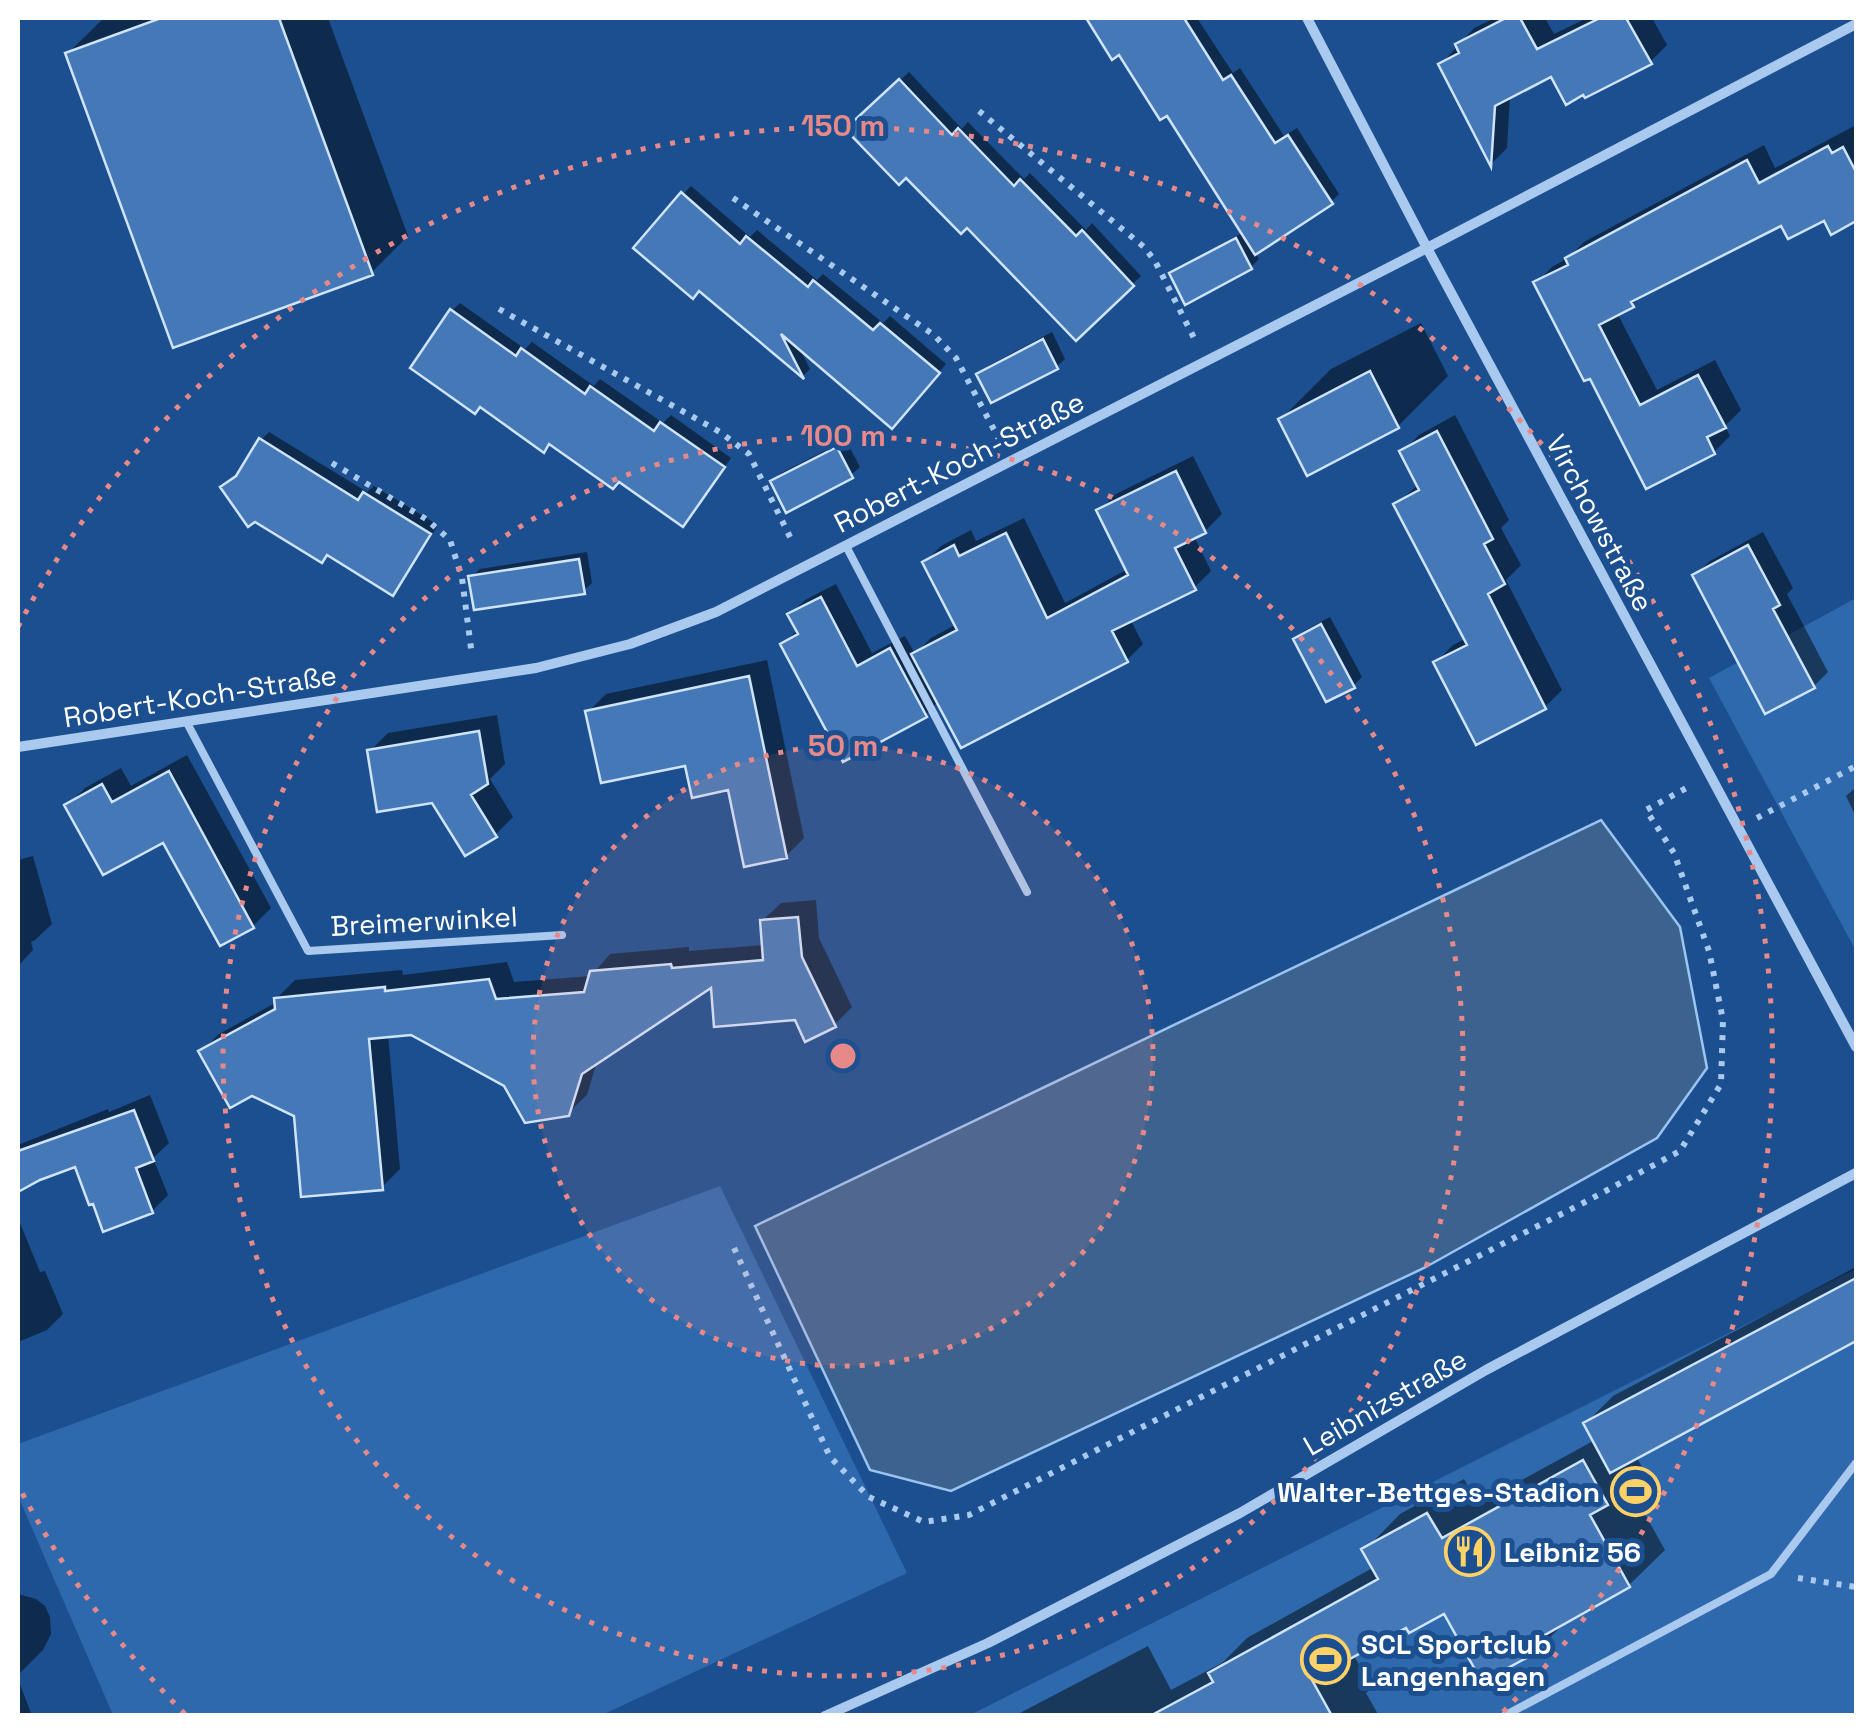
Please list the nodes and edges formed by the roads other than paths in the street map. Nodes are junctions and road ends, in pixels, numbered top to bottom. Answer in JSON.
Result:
{"nodes":[{"id":1,"x":1307,"y":18,"type":"edge"},
{"id":2,"x":1856,"y":24,"type":"edge"},
{"id":3,"x":1427,"y":248,"type":"junction"},
{"id":4,"x":846,"y":546,"type":"junction"},
{"id":5,"x":186,"y":721,"type":"junction"},
{"id":6,"x":18,"y":747,"type":"edge"},
{"id":7,"x":1028,"y":892,"type":"dead end"},
{"id":8,"x":562,"y":935,"type":"dead end"},
{"id":9,"x":1856,"y":1047,"type":"edge"},
{"id":10,"x":1856,"y":1174,"type":"edge"},
{"id":11,"x":1856,"y":1463,"type":"edge"},
{"id":12,"x":825,"y":1716,"type":"edge"},
{"id":13,"x":1504,"y":1716,"type":"edge"}],
"edges":[{"from":1,"to":3,"type":"street","name":"Virchowstraße"},
{"from":2,"to":3,"type":"street","name":"Robert-Koch-Straße"},
{"from":3,"to":4,"type":"street","name":"Robert-Koch-Straße"},
{"from":3,"to":9,"type":"street","name":"Virchowstraße"},
{"from":4,"to":5,"type":"street","name":"Robert-Koch-Straße"},
{"from":4,"to":7,"type":"lane"},
{"from":5,"to":6,"type":"street","name":"Robert-Koch-Straße"},
{"from":5,"to":8,"type":"lane","name":"Breimerwinkel"},
{"from":10,"to":12,"type":"street","name":"Leibnizstraße"},
{"from":11,"to":13,"type":"lane"}]}
